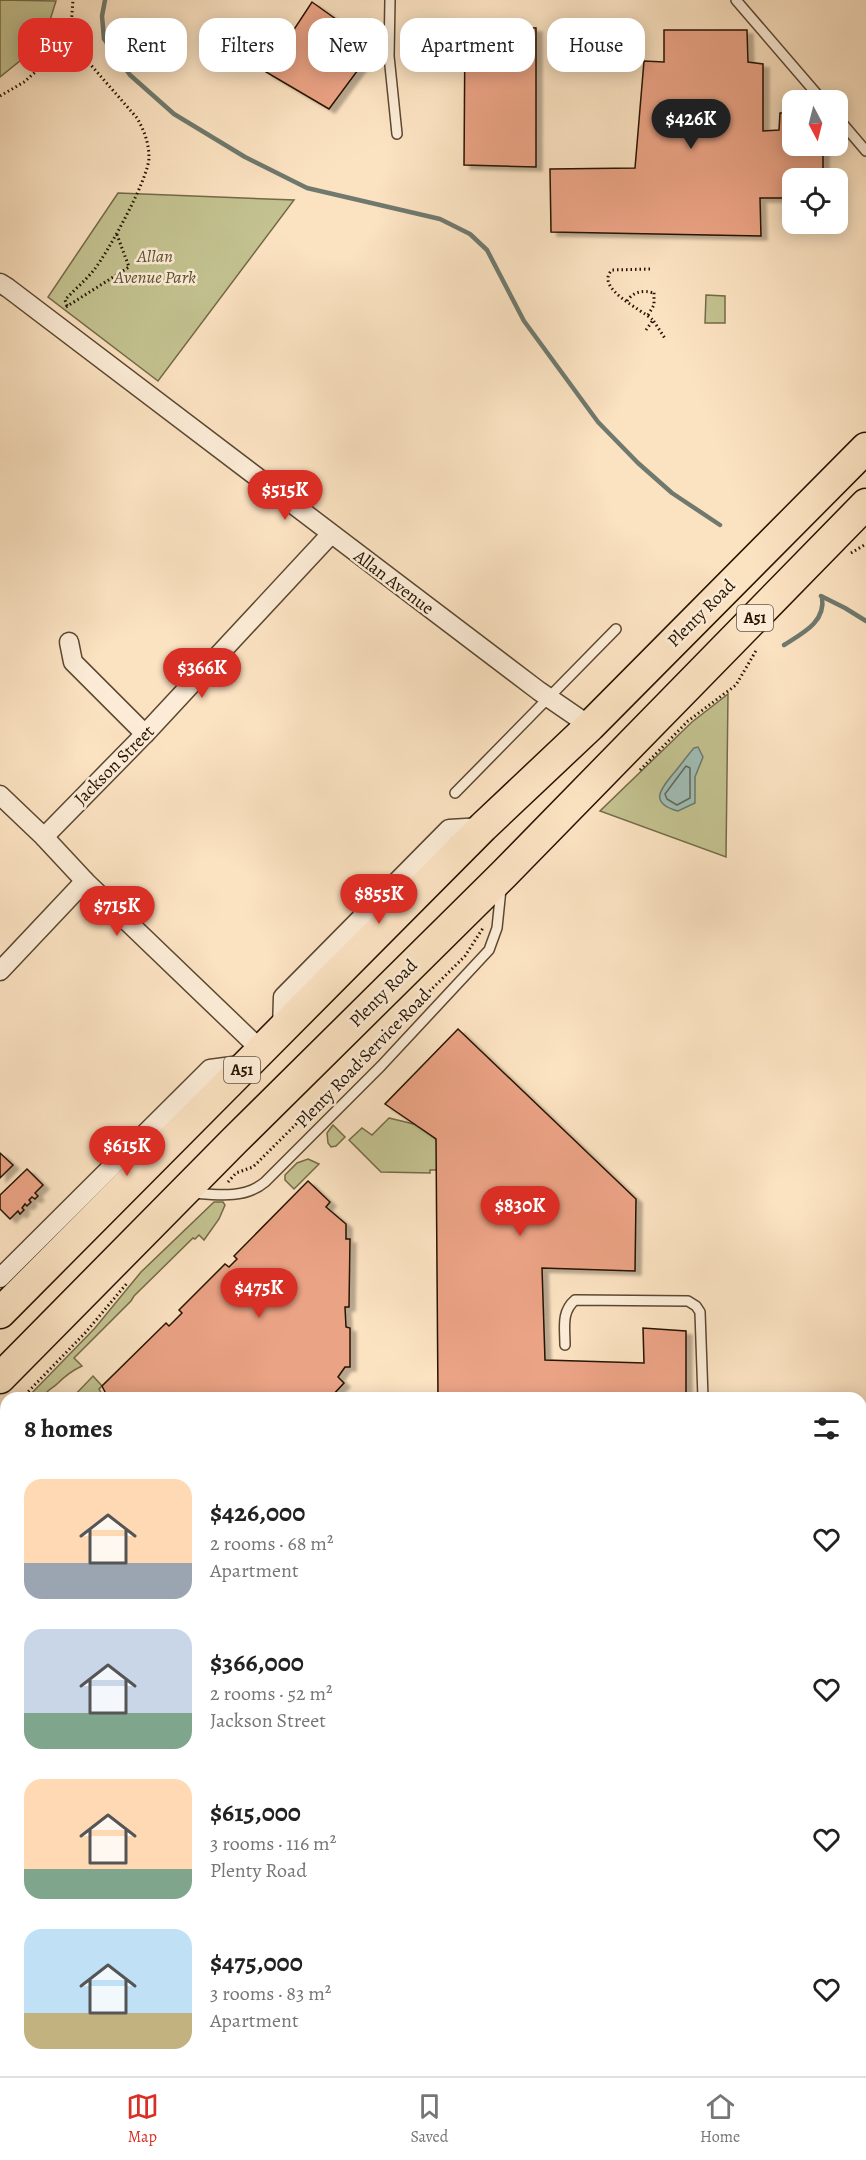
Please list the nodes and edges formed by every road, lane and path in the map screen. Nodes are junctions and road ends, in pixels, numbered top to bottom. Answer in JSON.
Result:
{"nodes":[{"id":1,"x":73,"y":0,"type":"edge"},
{"id":2,"x":390,"y":0,"type":"edge"},
{"id":3,"x":735,"y":0,"type":"edge"},
{"id":4,"x":72,"y":18,"type":"edge"},
{"id":5,"x":93,"y":67,"type":"edge"},
{"id":6,"x":35,"y":72,"type":"edge"},
{"id":7,"x":813,"y":90,"type":"edge"},
{"id":8,"x":0,"y":96,"type":"edge"},
{"id":9,"x":848,"y":130,"type":"edge"},
{"id":10,"x":397,"y":134,"type":"dead end"},
{"id":11,"x":866,"y":151,"type":"edge"},
{"id":12,"x":116,"y":232,"type":"junction"},
{"id":13,"x":650,"y":269,"type":"dead end"},
{"id":14,"x":0,"y":283,"type":"edge"},
{"id":15,"x":627,"y":301,"type":"junction"},
{"id":16,"x":67,"y":306,"type":"junction"},
{"id":17,"x":648,"y":315,"type":"junction"},
{"id":18,"x":49,"y":318,"type":"junction"},
{"id":19,"x":653,"y":320,"type":"junction"},
{"id":20,"x":646,"y":330,"type":"dead end"},
{"id":21,"x":666,"y":340,"type":"dead end"},
{"id":22,"x":866,"y":448,"type":"edge"},
{"id":23,"x":866,"y":480,"type":"edge"},
{"id":24,"x":824,"y":490,"type":"junction"},
{"id":25,"x":866,"y":504,"type":"edge"},
{"id":26,"x":331,"y":534,"type":"junction"},
{"id":27,"x":866,"y":544,"type":"edge"},
{"id":28,"x":861,"y":546,"type":"dead end"},
{"id":29,"x":616,"y":629,"type":"dead end"},
{"id":30,"x":762,"y":640,"type":"dead end"},
{"id":31,"x":69,"y":642,"type":"dead end"},
{"id":32,"x":549,"y":697,"type":"junction"},
{"id":33,"x":590,"y":726,"type":"junction"},
{"id":34,"x":145,"y":734,"type":"junction"},
{"id":35,"x":633,"y":777,"type":"dead end"},
{"id":36,"x":455,"y":793,"type":"dead end"},
{"id":37,"x":0,"y":795,"type":"edge"},
{"id":38,"x":44,"y":837,"type":"junction"},
{"id":39,"x":503,"y":875,"type":"junction"},
{"id":40,"x":86,"y":881,"type":"junction"},
{"id":41,"x":483,"y":928,"type":"dead end"},
{"id":42,"x":0,"y":971,"type":"edge"},
{"id":43,"x":264,"y":1048,"type":"junction"},
{"id":44,"x":200,"y":1112,"type":"junction"},
{"id":45,"x":234,"y":1141,"type":"junction"},
{"id":46,"x":225,"y":1186,"type":"dead end"},
{"id":47,"x":183,"y":1192,"type":"junction"},
{"id":48,"x":88,"y":1225,"type":"junction"},
{"id":49,"x":40,"y":1238,"type":"junction"},
{"id":50,"x":0,"y":1278,"type":"edge"},
{"id":51,"x":132,"y":1278,"type":"dead end"},
{"id":52,"x":0,"y":1313,"type":"edge"},
{"id":53,"x":565,"y":1345,"type":"dead end"},
{"id":54,"x":0,"y":1378,"type":"edge"},
{"id":55,"x":28,"y":1392,"type":"edge"},
{"id":56,"x":703,"y":1392,"type":"edge"}],
"edges":[{"from":1,"to":4,"type":"path"},
{"from":2,"to":10,"type":"lane"},
{"from":3,"to":7,"type":"lane"},
{"from":5,"to":12,"type":"path"},
{"from":6,"to":8,"type":"path"},
{"from":9,"to":11,"type":"lane"},
{"from":12,"to":16,"type":"path"},
{"from":12,"to":16,"type":"path"},
{"from":13,"to":15,"type":"path"},
{"from":14,"to":18,"type":"street","name":"Allan Avenue"},
{"from":15,"to":17,"type":"path"},
{"from":15,"to":17,"type":"path"},
{"from":16,"to":18,"type":"path"},
{"from":17,"to":19,"type":"path"},
{"from":18,"to":26,"type":"street","name":"Allan Avenue"},
{"from":19,"to":20,"type":"path"},
{"from":19,"to":21,"type":"path"},
{"from":22,"to":24,"type":"highway","name":"Plenty Road","number":"A51"},
{"from":23,"to":24,"type":"highway"},
{"from":24,"to":33,"type":"highway","name":"Plenty Road","number":"A51"},
{"from":25,"to":39,"type":"highway","name":"Plenty Road","number":"A51"},
{"from":26,"to":32,"type":"street","name":"Allan Avenue"},
{"from":26,"to":34,"type":"street","name":"Jackson Street"},
{"from":27,"to":28,"type":"path"},
{"from":29,"to":32,"type":"lane"},
{"from":30,"to":35,"type":"path"},
{"from":31,"to":34,"type":"street"},
{"from":32,"to":33,"type":"street","name":"Allan Avenue"},
{"from":32,"to":36,"type":"lane"},
{"from":33,"to":43,"type":"highway","name":"Plenty Road","number":"A51"},
{"from":34,"to":38,"type":"street","name":"Jackson Street"},
{"from":37,"to":38,"type":"street"},
{"from":38,"to":40,"type":"street"},
{"from":39,"to":45,"type":"highway","name":"Plenty Road","number":"A51"},
{"from":39,"to":47,"type":"lane","name":"Plenty Road Service Road"},
{"from":40,"to":42,"type":"street"},
{"from":40,"to":43,"type":"street"},
{"from":41,"to":46,"type":"path"},
{"from":43,"to":44,"type":"highway","name":"Plenty Road","number":"A51"},
{"from":43,"to":49,"type":"street"},
{"from":44,"to":45,"type":"highway"},
{"from":44,"to":48,"type":"highway","name":"Plenty Road","number":"A51"},
{"from":45,"to":47,"type":"highway","name":"Plenty Road","number":"A51"},
{"from":47,"to":54,"type":"highway","name":"Plenty Road","number":"A51"},
{"from":48,"to":49,"type":"street"},
{"from":48,"to":52,"type":"highway","name":"Plenty Road","number":"A51"},
{"from":49,"to":50,"type":"street"},
{"from":51,"to":55,"type":"path"},
{"from":53,"to":56,"type":"lane"}]}
